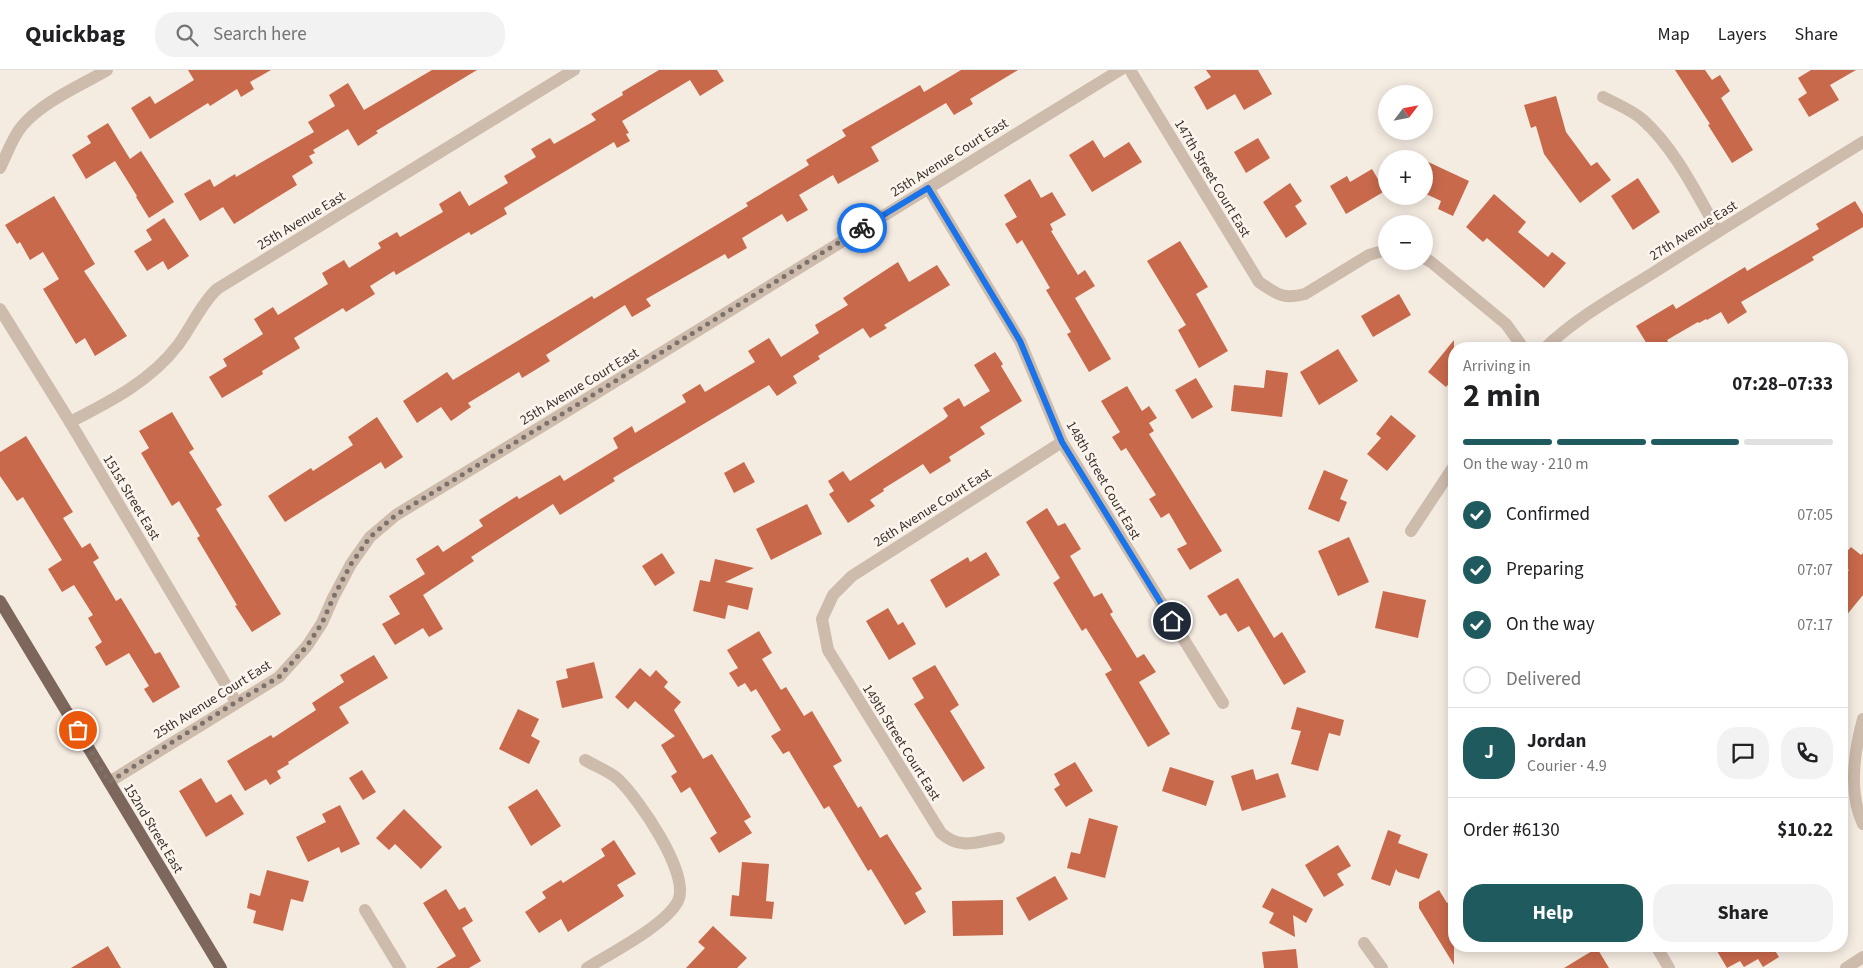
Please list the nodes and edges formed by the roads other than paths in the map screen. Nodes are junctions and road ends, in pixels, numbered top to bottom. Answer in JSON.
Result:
{"nodes":[{"id":1,"x":107,"y":70,"type":"edge"},
{"id":2,"x":574,"y":70,"type":"edge"},
{"id":3,"x":1120,"y":70,"type":"edge"},
{"id":4,"x":1130,"y":70,"type":"edge"},
{"id":5,"x":1603,"y":97,"type":"dead end"},
{"id":6,"x":1863,"y":142,"type":"edge"},
{"id":7,"x":0,"y":168,"type":"edge"},
{"id":8,"x":928,"y":188,"type":"junction"},
{"id":9,"x":1718,"y":231,"type":"junction"},
{"id":10,"x":1378,"y":252,"type":"edge"},
{"id":11,"x":1433,"y":264,"type":"edge"},
{"id":12,"x":0,"y":308,"type":"edge"},
{"id":13,"x":1519,"y":342,"type":"edge"},
{"id":14,"x":1551,"y":342,"type":"edge"},
{"id":15,"x":70,"y":422,"type":"junction"},
{"id":16,"x":1062,"y":442,"type":"junction"},
{"id":17,"x":1448,"y":475,"type":"edge"},
{"id":18,"x":1412,"y":531,"type":"dead end"},
{"id":19,"x":0,"y":601,"type":"edge"},
{"id":20,"x":827,"y":608,"type":"joint"},
{"id":21,"x":236,"y":702,"type":"junction"},
{"id":22,"x":1222,"y":702,"type":"dead end"},
{"id":23,"x":1863,"y":719,"type":"edge"},
{"id":24,"x":585,"y":760,"type":"dead end"},
{"id":25,"x":109,"y":782,"type":"junction"},
{"id":26,"x":1863,"y":824,"type":"edge"},
{"id":27,"x":999,"y":838,"type":"dead end"},
{"id":28,"x":364,"y":910,"type":"dead end"},
{"id":29,"x":1364,"y":943,"type":"dead end"},
{"id":30,"x":1660,"y":952,"type":"edge"},
{"id":31,"x":1863,"y":957,"type":"edge"},
{"id":32,"x":221,"y":968,"type":"edge"},
{"id":33,"x":400,"y":968,"type":"edge"},
{"id":34,"x":587,"y":968,"type":"edge"},
{"id":35,"x":1382,"y":968,"type":"edge"},
{"id":36,"x":1669,"y":968,"type":"edge"},
{"id":37,"x":1846,"y":968,"type":"edge"}],
"edges":[{"from":1,"to":7,"type":"street"},
{"from":2,"to":15,"type":"street","name":"25th Avenue East"},
{"from":3,"to":8,"type":"street","name":"25th Avenue Court East"},
{"from":4,"to":10,"type":"street","name":"147th Street Court East"},
{"from":5,"to":9,"type":"street"},
{"from":6,"to":9,"type":"street","name":"27th Avenue East"},
{"from":8,"to":16,"type":"street","name":"148th Street Court East"},
{"from":8,"to":21,"type":"street","name":"25th Avenue Court East"},
{"from":9,"to":14,"type":"street","name":"27th Avenue East"},
{"from":11,"to":13,"type":"street"},
{"from":12,"to":15,"type":"street","name":"151st Street East"},
{"from":15,"to":21,"type":"street","name":"151st Street East"},
{"from":16,"to":20,"type":"street","name":"26th Avenue Court East"},
{"from":16,"to":22,"type":"street","name":"148th Street Court East"},
{"from":17,"to":18,"type":"street"},
{"from":19,"to":25,"type":"main road","name":"152nd Street East"},
{"from":20,"to":27,"type":"street","name":"149th Street Court East"},
{"from":21,"to":25,"type":"street","name":"25th Avenue Court East"},
{"from":23,"to":26,"type":"street"},
{"from":24,"to":34,"type":"street"},
{"from":25,"to":32,"type":"main road","name":"152nd Street East"},
{"from":28,"to":33,"type":"street"},
{"from":29,"to":35,"type":"street"},
{"from":30,"to":36,"type":"street"},
{"from":31,"to":37,"type":"street"}]}
